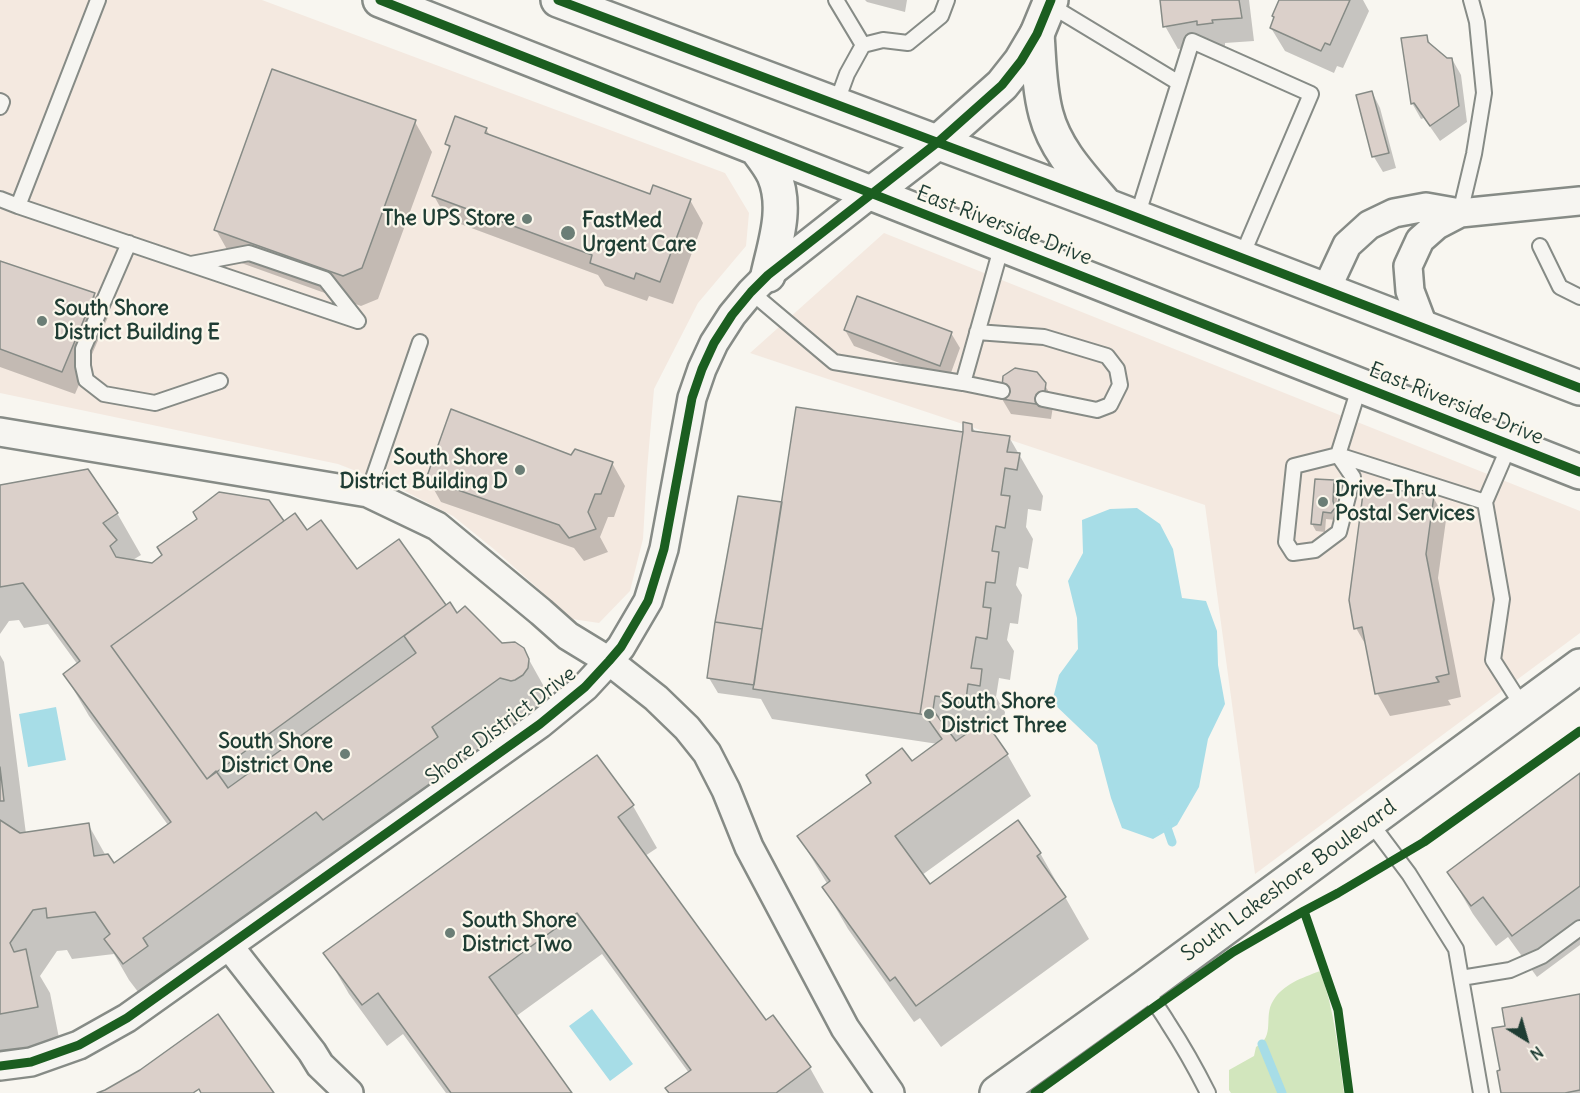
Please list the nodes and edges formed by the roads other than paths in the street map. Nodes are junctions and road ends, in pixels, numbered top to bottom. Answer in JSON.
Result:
{"nodes":[{"id":1,"x":98,"y":0,"type":"edge"},
{"id":2,"x":380,"y":0,"type":"edge"},
{"id":3,"x":558,"y":0,"type":"edge"},
{"id":4,"x":836,"y":0,"type":"edge"},
{"id":5,"x":947,"y":0,"type":"edge"},
{"id":6,"x":1471,"y":0,"type":"edge"},
{"id":7,"x":1046,"y":13,"type":"edge"},
{"id":8,"x":863,"y":45,"type":"junction"},
{"id":9,"x":1179,"y":83,"type":"junction"},
{"id":10,"x":0,"y":101,"type":"edge"},
{"id":11,"x":836,"y":104,"type":"junction"},
{"id":12,"x":0,"y":107,"type":"edge"},
{"id":13,"x":938,"y":142,"type":"junction"},
{"id":14,"x":756,"y":148,"type":"junction"},
{"id":15,"x":872,"y":193,"type":"junction"},
{"id":16,"x":0,"y":199,"type":"edge"},
{"id":17,"x":1580,"y":201,"type":"edge"},
{"id":18,"x":18,"y":206,"type":"junction"},
{"id":19,"x":1107,"y":206,"type":"junction"},
{"id":20,"x":1460,"y":213,"type":"junction"},
{"id":21,"x":1137,"y":218,"type":"junction"},
{"id":22,"x":129,"y":243,"type":"junction"},
{"id":23,"x":1002,"y":245,"type":"junction"},
{"id":24,"x":1540,"y":246,"type":"dead end"},
{"id":25,"x":1241,"y":258,"type":"junction"},
{"id":26,"x":190,"y":264,"type":"junction"},
{"id":27,"x":759,"y":284,"type":"junction"},
{"id":28,"x":1326,"y":290,"type":"junction"},
{"id":29,"x":1580,"y":297,"type":"edge"},
{"id":30,"x":1424,"y":328,"type":"junction"},
{"id":31,"x":977,"y":332,"type":"junction"},
{"id":32,"x":420,"y":342,"type":"dead end"},
{"id":33,"x":220,"y":381,"type":"dead end"},
{"id":34,"x":963,"y":383,"type":"junction"},
{"id":35,"x":1360,"y":385,"type":"junction"},
{"id":36,"x":1580,"y":388,"type":"edge"},
{"id":37,"x":1002,"y":391,"type":"dead end"},
{"id":38,"x":1043,"y":399,"type":"dead end"},
{"id":39,"x":0,"y":432,"type":"edge"},
{"id":40,"x":1510,"y":444,"type":"junction"},
{"id":41,"x":1338,"y":454,"type":"junction"},
{"id":42,"x":1580,"y":472,"type":"edge"},
{"id":43,"x":368,"y":493,"type":"junction"},
{"id":44,"x":1485,"y":502,"type":"junction"},
{"id":45,"x":609,"y":661,"type":"junction"},
{"id":46,"x":1580,"y":666,"type":"edge"},
{"id":47,"x":1523,"y":707,"type":"junction"},
{"id":48,"x":1370,"y":822,"type":"junction"},
{"id":49,"x":1580,"y":928,"type":"edge"},
{"id":50,"x":229,"y":946,"type":"junction"},
{"id":51,"x":1461,"y":978,"type":"junction"},
{"id":52,"x":1145,"y":987,"type":"junction"},
{"id":53,"x":0,"y":1066,"type":"edge"},
{"id":54,"x":349,"y":1093,"type":"edge"},
{"id":55,"x":890,"y":1093,"type":"edge"},
{"id":56,"x":997,"y":1093,"type":"edge"},
{"id":57,"x":1208,"y":1093,"type":"edge"},
{"id":58,"x":1481,"y":1093,"type":"edge"}],
"edges":[{"from":1,"to":18,"type":"lane"},
{"from":2,"to":14,"type":"main road","name":"East Riverside Drive"},
{"from":3,"to":11,"type":"main road"},
{"from":4,"to":8,"type":"lane"},
{"from":5,"to":8,"type":"lane"},
{"from":6,"to":20,"type":"lane"},
{"from":7,"to":9,"type":"lane"},
{"from":7,"to":13,"type":"main road"},
{"from":7,"to":19,"type":"main road"},
{"from":8,"to":11,"type":"lane"},
{"from":9,"to":21,"type":"lane"},
{"from":9,"to":25,"type":"lane"},
{"from":10,"to":12,"type":"lane"},
{"from":11,"to":13,"type":"main road"},
{"from":13,"to":15,"type":"main road"},
{"from":13,"to":19,"type":"main road"},
{"from":14,"to":15,"type":"main road","name":"East Riverside Drive"},
{"from":14,"to":27,"type":"main road"},
{"from":15,"to":23,"type":"main road","name":"East Riverside Drive"},
{"from":15,"to":27,"type":"street","name":"Shore District Drive"},
{"from":16,"to":18,"type":"lane"},
{"from":17,"to":20,"type":"street"},
{"from":18,"to":22,"type":"lane"},
{"from":19,"to":21,"type":"main road"},
{"from":20,"to":28,"type":"street"},
{"from":20,"to":30,"type":"street"},
{"from":21,"to":25,"type":"main road"},
{"from":22,"to":26,"type":"lane"},
{"from":22,"to":33,"type":"lane"},
{"from":23,"to":31,"type":"lane"},
{"from":23,"to":35,"type":"main road","name":"East Riverside Drive"},
{"from":24,"to":29,"type":"lane"},
{"from":25,"to":28,"type":"main road"},
{"from":26,"to":26,"type":"lane"},
{"from":27,"to":34,"type":"lane"},
{"from":27,"to":45,"type":"street","name":"Shore District Drive"},
{"from":28,"to":30,"type":"main road"},
{"from":30,"to":36,"type":"main road"},
{"from":31,"to":34,"type":"lane"},
{"from":31,"to":38,"type":"lane"},
{"from":32,"to":43,"type":"lane"},
{"from":34,"to":37,"type":"lane"},
{"from":35,"to":40,"type":"main road","name":"East Riverside Drive"},
{"from":35,"to":41,"type":"lane"},
{"from":39,"to":43,"type":"street"},
{"from":40,"to":42,"type":"main road","name":"East Riverside Drive"},
{"from":40,"to":44,"type":"lane"},
{"from":41,"to":41,"type":"lane"},
{"from":41,"to":44,"type":"lane"},
{"from":43,"to":45,"type":"street"},
{"from":44,"to":47,"type":"lane"},
{"from":45,"to":50,"type":"street","name":"Shore District Drive"},
{"from":45,"to":55,"type":"street"},
{"from":46,"to":47,"type":"main road","name":"South Lakeshore Boulevard"},
{"from":47,"to":48,"type":"main road","name":"South Lakeshore Boulevard"},
{"from":48,"to":51,"type":"lane"},
{"from":48,"to":52,"type":"main road","name":"South Lakeshore Boulevard"},
{"from":49,"to":51,"type":"lane"},
{"from":50,"to":53,"type":"street","name":"Shore District Drive"},
{"from":50,"to":54,"type":"street"},
{"from":51,"to":58,"type":"lane"},
{"from":52,"to":56,"type":"main road","name":"South Lakeshore Boulevard"},
{"from":52,"to":57,"type":"lane"}]}
